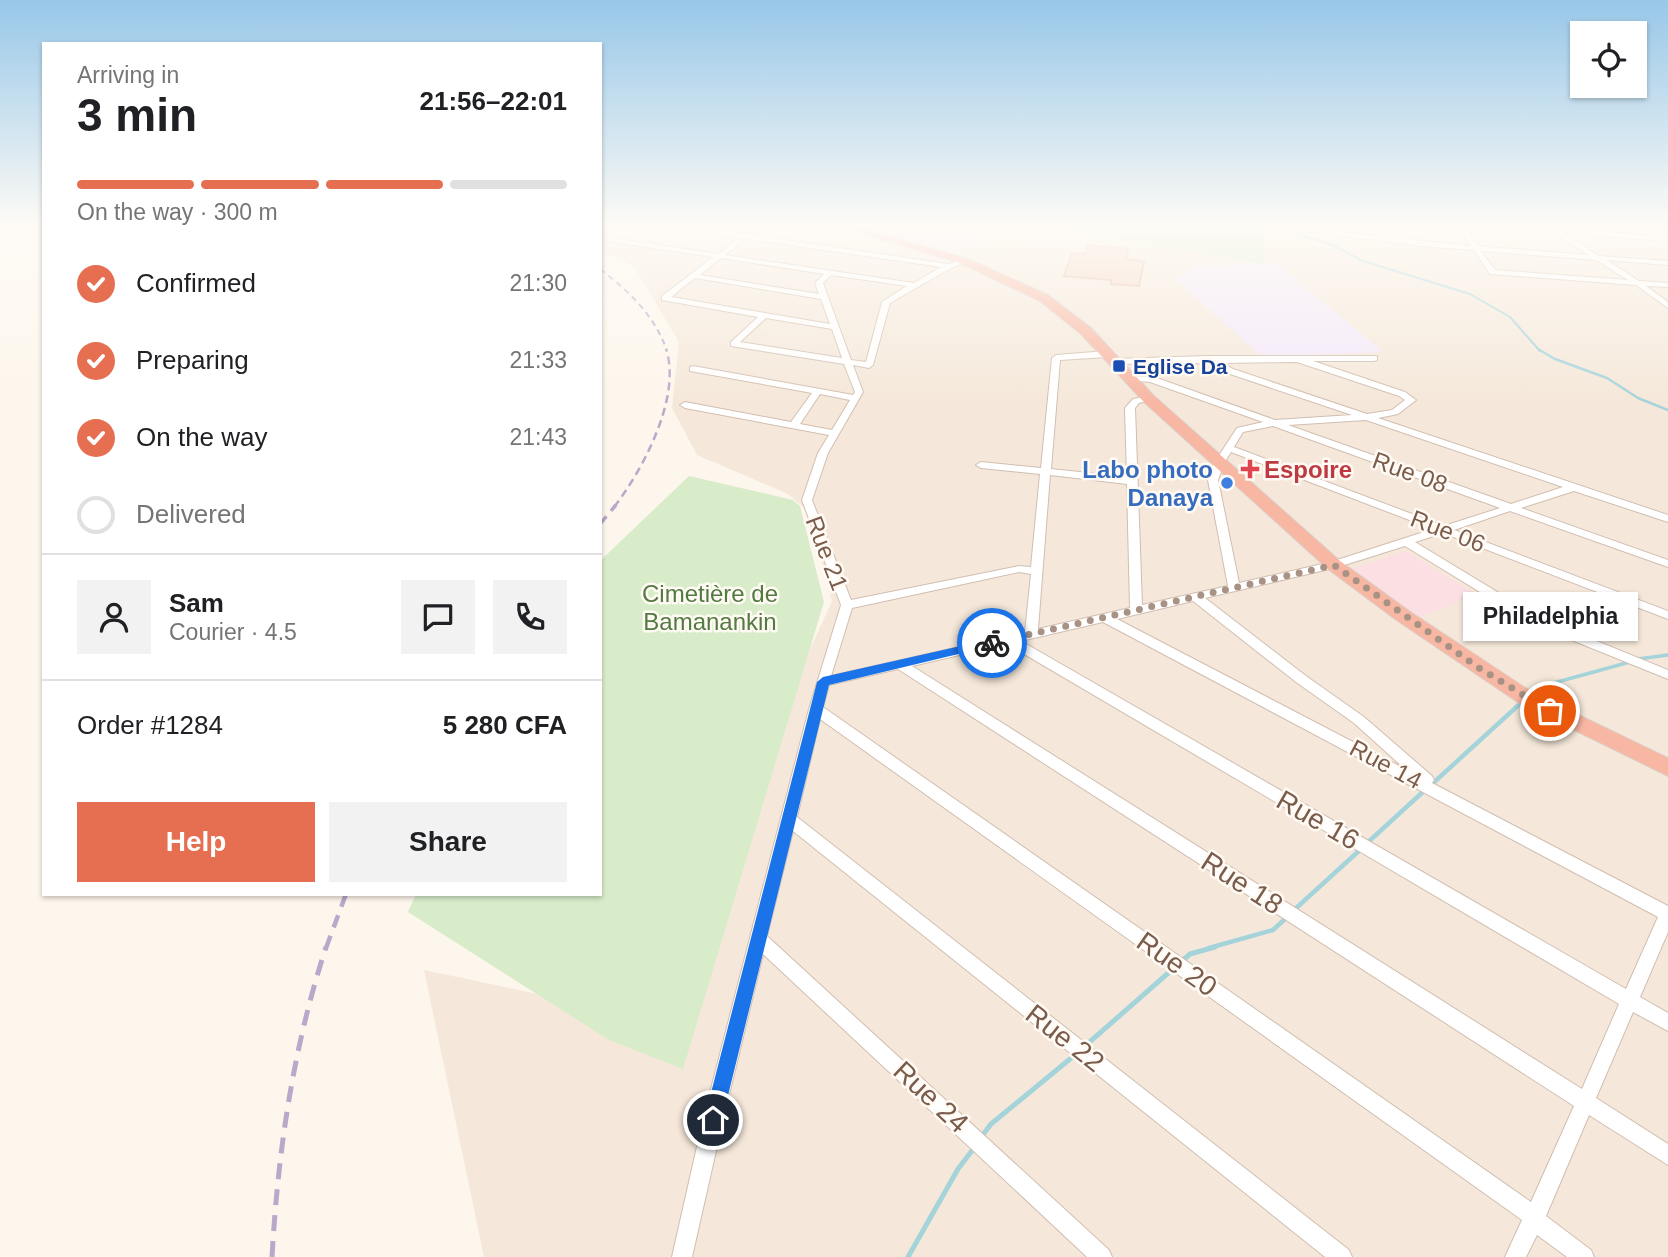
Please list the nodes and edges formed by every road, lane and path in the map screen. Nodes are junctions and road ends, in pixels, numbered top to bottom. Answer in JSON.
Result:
{"nodes":[{"id":1,"x":683,"y":285,"type":"edge"},
{"id":2,"x":748,"y":285,"type":"edge"},
{"id":3,"x":820,"y":285,"type":"edge"},
{"id":4,"x":913,"y":285,"type":"edge"},
{"id":5,"x":1017,"y":285,"type":"edge"},
{"id":6,"x":1640,"y":285,"type":"edge"},
{"id":7,"x":824,"y":297,"type":"junction"},
{"id":8,"x":1668,"y":306,"type":"edge"},
{"id":9,"x":765,"y":315,"type":"junction"},
{"id":10,"x":834,"y":327,"type":"junction"},
{"id":11,"x":1110,"y":358,"type":"junction"},
{"id":12,"x":1294,"y":358,"type":"junction"},
{"id":13,"x":1374,"y":358,"type":"dead end"},
{"id":14,"x":1208,"y":359,"type":"junction"},
{"id":15,"x":846,"y":362,"type":"junction"},
{"id":16,"x":693,"y":369,"type":"dead end"},
{"id":17,"x":1129,"y":378,"type":"junction"},
{"id":18,"x":817,"y":392,"type":"junction"},
{"id":19,"x":855,"y":398,"type":"junction"},
{"id":20,"x":1149,"y":399,"type":"junction"},
{"id":21,"x":685,"y":405,"type":"dead end"},
{"id":22,"x":1367,"y":418,"type":"junction"},
{"id":23,"x":1274,"y":423,"type":"junction"},
{"id":24,"x":794,"y":425,"type":"junction"},
{"id":25,"x":835,"y":433,"type":"junction"},
{"id":26,"x":1229,"y":447,"type":"junction"},
{"id":27,"x":1219,"y":463,"type":"junction"},
{"id":28,"x":981,"y":464,"type":"dead end"},
{"id":29,"x":1046,"y":472,"type":"junction"},
{"id":30,"x":1132,"y":481,"type":"junction"},
{"id":31,"x":1574,"y":487,"type":"junction"},
{"id":32,"x":1509,"y":508,"type":"junction"},
{"id":33,"x":1668,"y":519,"type":"edge"},
{"id":34,"x":1443,"y":529,"type":"junction"},
{"id":35,"x":1405,"y":541,"type":"junction"},
{"id":36,"x":1668,"y":564,"type":"edge"},
{"id":37,"x":1334,"y":565,"type":"junction"},
{"id":38,"x":1037,"y":571,"type":"junction"},
{"id":39,"x":1234,"y":587,"type":"junction"},
{"id":40,"x":1194,"y":596,"type":"junction"},
{"id":41,"x":847,"y":605,"type":"junction"},
{"id":42,"x":1136,"y":610,"type":"junction"},
{"id":43,"x":1668,"y":615,"type":"edge"},
{"id":44,"x":1104,"y":617,"type":"junction"},
{"id":45,"x":1031,"y":634,"type":"junction"},
{"id":46,"x":1008,"y":639,"type":"junction"},
{"id":47,"x":899,"y":664,"type":"junction"},
{"id":48,"x":1668,"y":675,"type":"edge"},
{"id":49,"x":823,"y":682,"type":"junction"},
{"id":50,"x":816,"y":709,"type":"junction"},
{"id":51,"x":1668,"y":768,"type":"edge"},
{"id":52,"x":1435,"y":790,"type":"junction"},
{"id":53,"x":789,"y":819,"type":"junction"},
{"id":54,"x":1279,"y":907,"type":"joint"},
{"id":55,"x":1668,"y":914,"type":"edge"},
{"id":56,"x":759,"y":939,"type":"junction"},
{"id":57,"x":1628,"y":1000,"type":"junction"},
{"id":58,"x":1668,"y":1023,"type":"edge"},
{"id":59,"x":1585,"y":1101,"type":"junction"},
{"id":60,"x":1668,"y":1155,"type":"edge"},
{"id":61,"x":1534,"y":1219,"type":"junction"},
{"id":62,"x":682,"y":1257,"type":"edge"},
{"id":63,"x":1102,"y":1257,"type":"edge"},
{"id":64,"x":1342,"y":1257,"type":"edge"},
{"id":65,"x":1515,"y":1257,"type":"edge"},
{"id":66,"x":1584,"y":1257,"type":"edge"}],
"edges":[{"from":1,"to":9,"type":"street"},
{"from":2,"to":7,"type":"street"},
{"from":3,"to":7,"type":"street"},
{"from":4,"to":15,"type":"street"},
{"from":5,"to":11,"type":"highway"},
{"from":6,"to":8,"type":"street"},
{"from":7,"to":10,"type":"street"},
{"from":9,"to":10,"type":"street"},
{"from":9,"to":15,"type":"street"},
{"from":10,"to":15,"type":"street"},
{"from":11,"to":14,"type":"street"},
{"from":11,"to":17,"type":"highway"},
{"from":11,"to":29,"type":"street"},
{"from":12,"to":13,"type":"street"},
{"from":12,"to":14,"type":"street"},
{"from":12,"to":22,"type":"street"},
{"from":14,"to":22,"type":"street"},
{"from":15,"to":19,"type":"street"},
{"from":16,"to":18,"type":"street"},
{"from":17,"to":20,"type":"highway"},
{"from":17,"to":23,"type":"street","name":"Rue 08"},
{"from":18,"to":19,"type":"street"},
{"from":18,"to":24,"type":"street"},
{"from":19,"to":25,"type":"street","name":"Rue 21"},
{"from":20,"to":27,"type":"highway"},
{"from":20,"to":30,"type":"street"},
{"from":21,"to":24,"type":"street"},
{"from":22,"to":23,"type":"street"},
{"from":22,"to":31,"type":"street"},
{"from":23,"to":26,"type":"street"},
{"from":23,"to":32,"type":"street","name":"Rue 08"},
{"from":24,"to":25,"type":"street"},
{"from":25,"to":41,"type":"street","name":"Rue 21"},
{"from":26,"to":27,"type":"street"},
{"from":26,"to":34,"type":"street","name":"Rue 06"},
{"from":27,"to":37,"type":"highway"},
{"from":27,"to":39,"type":"street"},
{"from":28,"to":29,"type":"street"},
{"from":29,"to":30,"type":"street"},
{"from":29,"to":38,"type":"street"},
{"from":30,"to":42,"type":"street"},
{"from":31,"to":32,"type":"street"},
{"from":31,"to":33,"type":"street"},
{"from":32,"to":34,"type":"street"},
{"from":32,"to":36,"type":"street","name":"Rue 08"},
{"from":34,"to":35,"type":"street"},
{"from":34,"to":43,"type":"street","name":"Rue 06"},
{"from":35,"to":37,"type":"street"},
{"from":35,"to":48,"type":"street"},
{"from":37,"to":39,"type":"street"},
{"from":37,"to":51,"type":"highway"},
{"from":38,"to":41,"type":"street"},
{"from":38,"to":45,"type":"street"},
{"from":39,"to":40,"type":"street"},
{"from":40,"to":42,"type":"street"},
{"from":40,"to":52,"type":"street"},
{"from":41,"to":49,"type":"street","name":"Rue 21"},
{"from":42,"to":44,"type":"street"},
{"from":44,"to":45,"type":"street"},
{"from":44,"to":52,"type":"street","name":"Rue 14"},
{"from":45,"to":46,"type":"street"},
{"from":46,"to":47,"type":"street"},
{"from":46,"to":57,"type":"street","name":"Rue 16"},
{"from":47,"to":49,"type":"street"},
{"from":47,"to":54,"type":"street","name":"Rue 18"},
{"from":49,"to":50,"type":"street","name":"Rue 21"},
{"from":50,"to":53,"type":"street","name":"Rue 21"},
{"from":50,"to":61,"type":"street","name":"Rue 20"},
{"from":52,"to":55,"type":"street","name":"Rue 14"},
{"from":53,"to":56,"type":"street","name":"Rue 21"},
{"from":53,"to":64,"type":"street","name":"Rue 22"},
{"from":54,"to":59,"type":"street","name":"Rue 18"},
{"from":55,"to":57,"type":"street"},
{"from":56,"to":62,"type":"street","name":"Rue 21"},
{"from":56,"to":63,"type":"street","name":"Rue 24"},
{"from":57,"to":58,"type":"street","name":"Rue 16"},
{"from":57,"to":59,"type":"street"},
{"from":59,"to":60,"type":"street","name":"Rue 18"},
{"from":59,"to":61,"type":"street"},
{"from":61,"to":65,"type":"street"},
{"from":61,"to":66,"type":"street","name":"Rue 20"}]}
